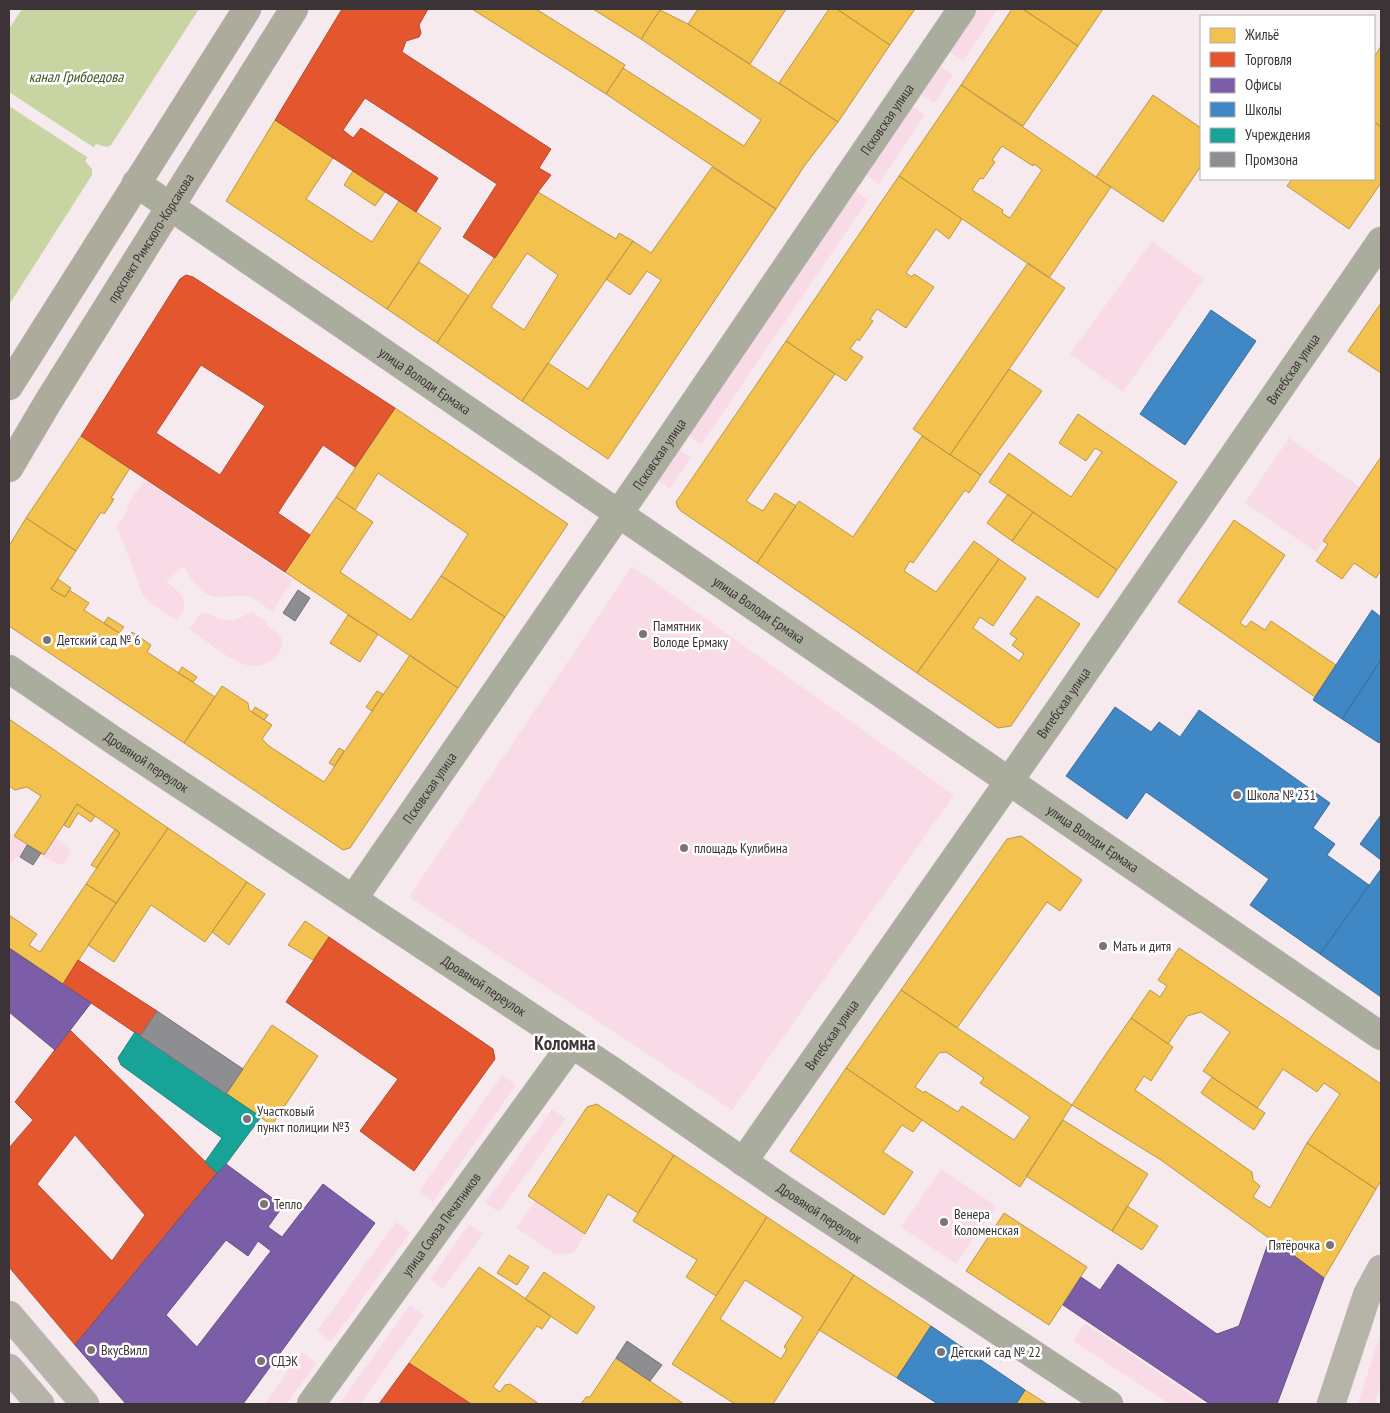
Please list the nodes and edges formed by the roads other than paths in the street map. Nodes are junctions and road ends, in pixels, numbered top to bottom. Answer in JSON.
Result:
{"nodes":[{"id":1,"x":247,"y":9,"type":"edge"},
{"id":2,"x":294,"y":9,"type":"edge"},
{"id":3,"x":962,"y":9,"type":"edge"},
{"id":4,"x":136,"y":183,"type":"junction"},
{"id":5,"x":170,"y":206,"type":"junction"},
{"id":6,"x":1381,"y":241,"type":"edge"},
{"id":7,"x":9,"y":386,"type":"edge"},
{"id":8,"x":9,"y":468,"type":"edge"},
{"id":9,"x":618,"y":513,"type":"junction"},
{"id":10,"x":9,"y":669,"type":"edge"},
{"id":11,"x":1010,"y":781,"type":"junction"},
{"id":12,"x":353,"y":899,"type":"junction"},
{"id":13,"x":1381,"y":1036,"type":"edge"},
{"id":14,"x":572,"y":1044,"type":"junction"},
{"id":15,"x":743,"y":1162,"type":"junction"},
{"id":16,"x":1381,"y":1269,"type":"edge"},
{"id":17,"x":9,"y":1315,"type":"edge"},
{"id":18,"x":9,"y":1368,"type":"edge"},
{"id":19,"x":40,"y":1404,"type":"edge"},
{"id":20,"x":85,"y":1404,"type":"edge"},
{"id":21,"x":311,"y":1404,"type":"edge"},
{"id":22,"x":1109,"y":1404,"type":"edge"},
{"id":23,"x":1331,"y":1404,"type":"edge"}],
"edges":[{"from":1,"to":4,"type":"main road"},
{"from":2,"to":5,"type":"main road","name":"проспект Римского-Корсакова"},
{"from":3,"to":9,"type":"street","name":"Псковская улица"},
{"from":4,"to":5,"type":"street","name":"улица Володи Ермака"},
{"from":4,"to":7,"type":"main road"},
{"from":5,"to":8,"type":"main road","name":"проспект Римского-Корсакова"},
{"from":5,"to":9,"type":"street","name":"улица Володи Ермака"},
{"from":6,"to":11,"type":"street","name":"Витебская улица"},
{"from":9,"to":11,"type":"street","name":"улица Володи Ермака"},
{"from":9,"to":12,"type":"street","name":"Псковская улица"},
{"from":10,"to":12,"type":"street","name":"Дровяной переулок"},
{"from":11,"to":13,"type":"street","name":"улица Володи Ермака"},
{"from":11,"to":15,"type":"street","name":"Витебская улица"},
{"from":12,"to":14,"type":"street","name":"Дровяной переулок"},
{"from":14,"to":15,"type":"street","name":"Дровяной переулок"},
{"from":14,"to":21,"type":"street","name":"улица Союза Печатников"},
{"from":15,"to":22,"type":"street","name":"Дровяной переулок"},
{"from":16,"to":23,"type":"main road"},
{"from":17,"to":20,"type":"main road"},
{"from":18,"to":19,"type":"main road"}]}
